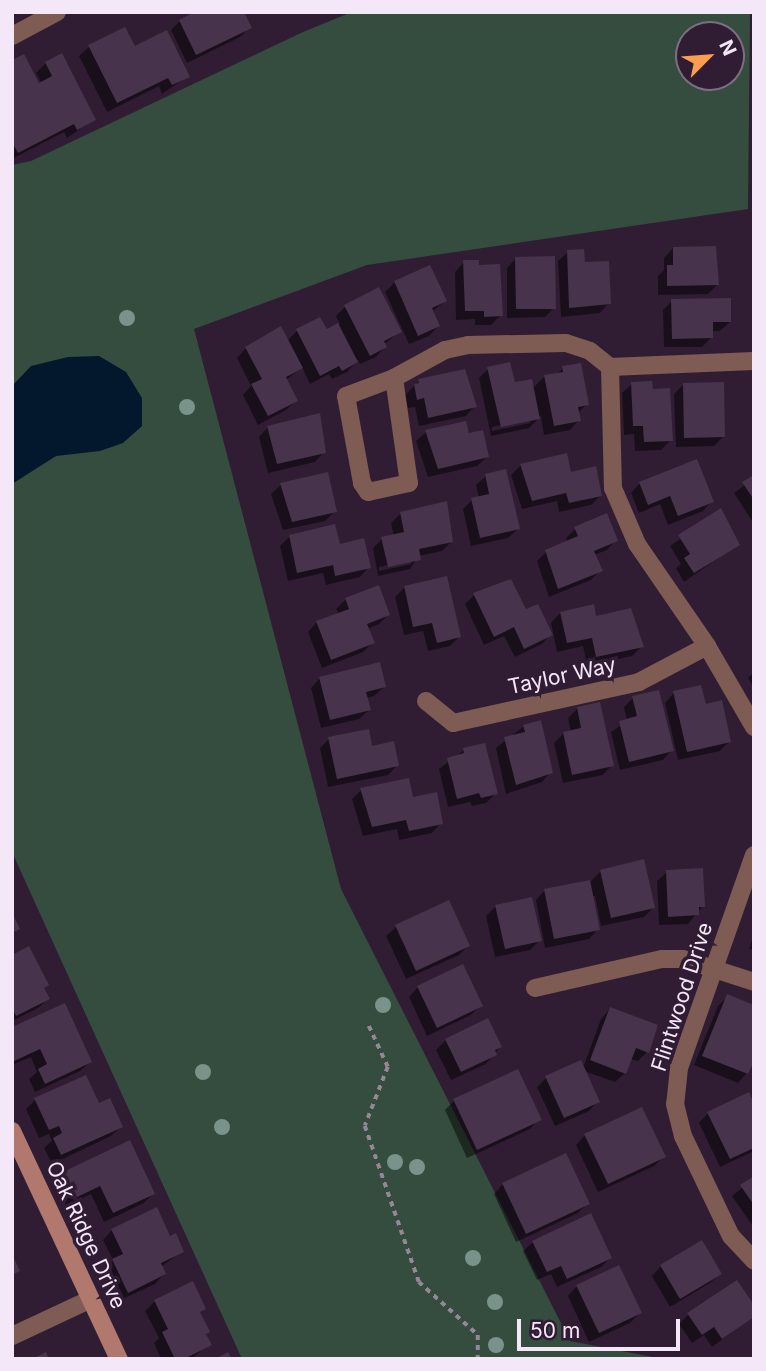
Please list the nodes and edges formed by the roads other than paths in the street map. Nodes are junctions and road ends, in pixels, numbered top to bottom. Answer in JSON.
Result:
{"nodes":[{"id":1,"x":57,"y":12,"type":"edge"},
{"id":2,"x":12,"y":36,"type":"edge"},
{"id":3,"x":754,"y":362,"type":"edge"},
{"id":4,"x":610,"y":367,"type":"junction"},
{"id":5,"x":394,"y":378,"type":"junction"},
{"id":6,"x":707,"y":646,"type":"junction"},
{"id":7,"x":426,"y":701,"type":"dead end"},
{"id":8,"x":754,"y":727,"type":"edge"},
{"id":9,"x":754,"y":855,"type":"edge"},
{"id":10,"x":712,"y":969,"type":"junction"},
{"id":11,"x":754,"y":982,"type":"edge"},
{"id":12,"x":535,"y":988,"type":"dead end"},
{"id":13,"x":12,"y":1131,"type":"edge"},
{"id":14,"x":754,"y":1261,"type":"edge"},
{"id":15,"x":92,"y":1299,"type":"junction"},
{"id":16,"x":12,"y":1336,"type":"edge"},
{"id":17,"x":119,"y":1359,"type":"edge"}],
"edges":[{"from":1,"to":2,"type":"street"},
{"from":3,"to":4,"type":"street"},
{"from":4,"to":5,"type":"street"},
{"from":4,"to":6,"type":"street"},
{"from":5,"to":5,"type":"street"},
{"from":6,"to":7,"type":"street","name":"Taylor Way"},
{"from":6,"to":8,"type":"street"},
{"from":9,"to":10,"type":"street","name":"Flintwood Drive"},
{"from":10,"to":11,"type":"street"},
{"from":10,"to":12,"type":"street"},
{"from":10,"to":14,"type":"street","name":"Flintwood Drive"},
{"from":13,"to":15,"type":"street","name":"Oak Ridge Drive"},
{"from":15,"to":16,"type":"street"},
{"from":15,"to":17,"type":"street","name":"Oak Ridge Drive"}]}
